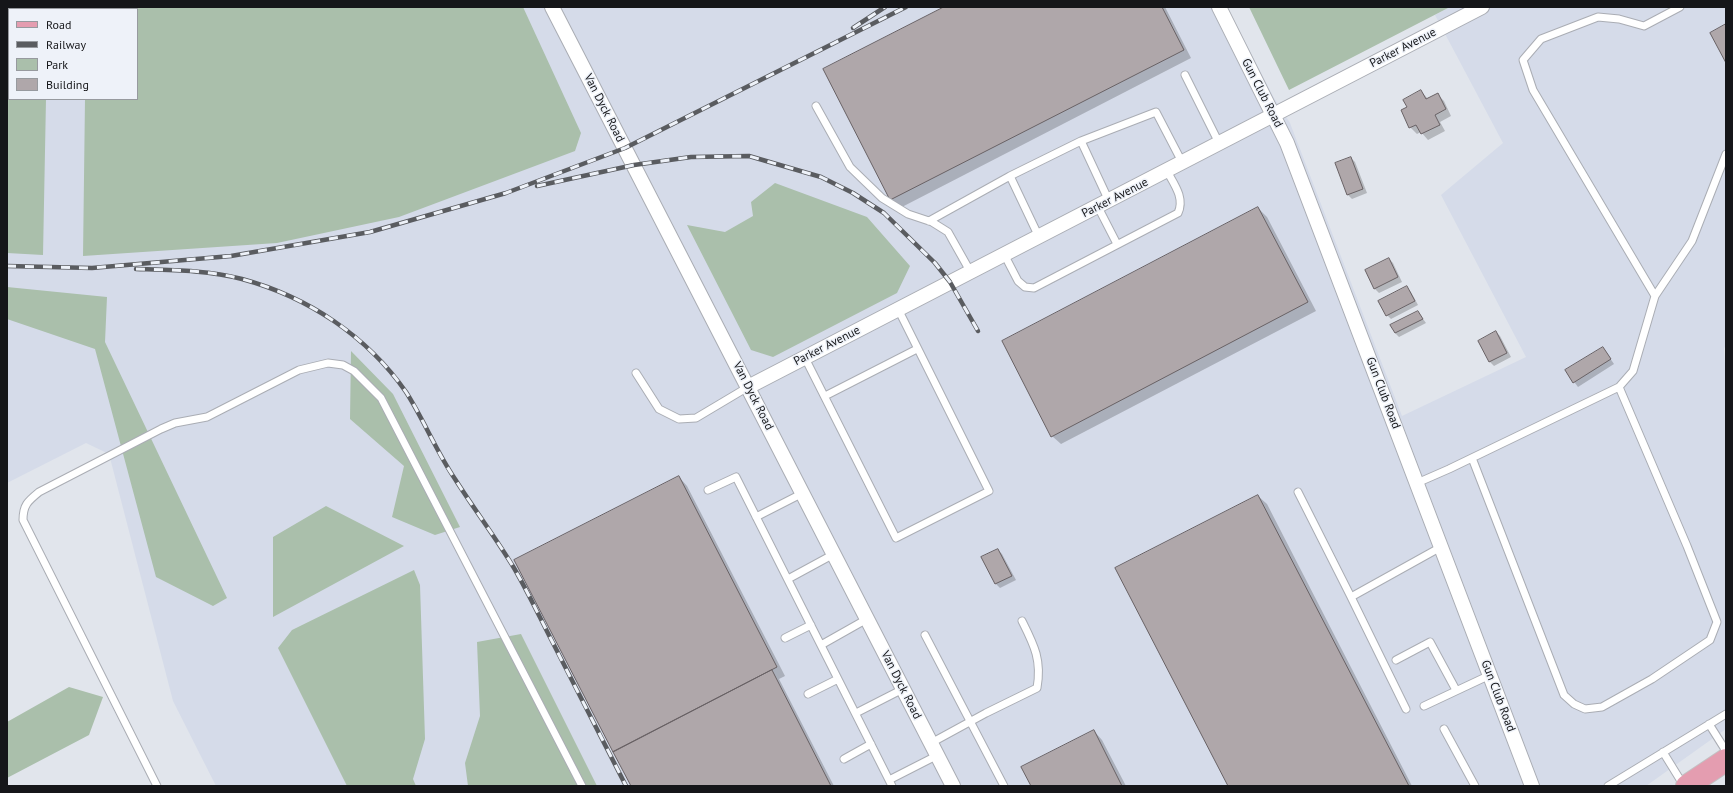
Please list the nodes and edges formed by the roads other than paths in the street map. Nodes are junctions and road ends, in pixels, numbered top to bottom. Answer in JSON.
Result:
{"nodes":[{"id":1,"x":552,"y":7,"type":"edge"},
{"id":2,"x":1219,"y":7,"type":"edge"},
{"id":3,"x":1482,"y":7,"type":"edge"},
{"id":4,"x":1680,"y":7,"type":"edge"},
{"id":5,"x":1185,"y":75,"type":"dead end"},
{"id":6,"x":816,"y":106,"type":"dead end"},
{"id":7,"x":1273,"y":114,"type":"junction"},
{"id":8,"x":1081,"y":141,"type":"junction"},
{"id":9,"x":1219,"y":143,"type":"junction"},
{"id":10,"x":1726,"y":154,"type":"edge"},
{"id":11,"x":1182,"y":162,"type":"junction"},
{"id":12,"x":1167,"y":171,"type":"junction"},
{"id":13,"x":1010,"y":176,"type":"junction"},
{"id":14,"x":1104,"y":204,"type":"junction"},
{"id":15,"x":929,"y":221,"type":"junction"},
{"id":16,"x":1039,"y":237,"type":"junction"},
{"id":17,"x":1118,"y":244,"type":"junction"},
{"id":18,"x":1004,"y":254,"type":"junction"},
{"id":19,"x":970,"y":271,"type":"junction"},
{"id":20,"x":1655,"y":296,"type":"junction"},
{"id":21,"x":898,"y":309,"type":"junction"},
{"id":22,"x":917,"y":349,"type":"junction"},
{"id":23,"x":805,"y":358,"type":"junction"},
{"id":24,"x":636,"y":373,"type":"dead end"},
{"id":25,"x":748,"y":387,"type":"junction"},
{"id":26,"x":1619,"y":387,"type":"junction"},
{"id":27,"x":824,"y":396,"type":"junction"},
{"id":28,"x":1472,"y":458,"type":"junction"},
{"id":29,"x":1417,"y":483,"type":"junction"},
{"id":30,"x":708,"y":490,"type":"dead end"},
{"id":31,"x":1298,"y":492,"type":"dead end"},
{"id":32,"x":803,"y":493,"type":"junction"},
{"id":33,"x":756,"y":517,"type":"junction"},
{"id":34,"x":1441,"y":547,"type":"junction"},
{"id":35,"x":834,"y":554,"type":"junction"},
{"id":36,"x":788,"y":579,"type":"junction"},
{"id":37,"x":1351,"y":597,"type":"junction"},
{"id":38,"x":867,"y":619,"type":"junction"},
{"id":39,"x":1022,"y":621,"type":"dead end"},
{"id":40,"x":811,"y":625,"type":"junction"},
{"id":41,"x":925,"y":635,"type":"dead end"},
{"id":42,"x":785,"y":638,"type":"dead end"},
{"id":43,"x":821,"y":645,"type":"junction"},
{"id":44,"x":1396,"y":660,"type":"dead end"},
{"id":45,"x":1490,"y":675,"type":"junction"},
{"id":46,"x":838,"y":679,"type":"junction"},
{"id":47,"x":903,"y":689,"type":"junction"},
{"id":48,"x":1456,"y":690,"type":"junction"},
{"id":49,"x":808,"y":694,"type":"dead end"},
{"id":50,"x":1424,"y":706,"type":"dead end"},
{"id":51,"x":1406,"y":709,"type":"dead end"},
{"id":52,"x":856,"y":713,"type":"junction"},
{"id":53,"x":1726,"y":714,"type":"edge"},
{"id":54,"x":970,"y":721,"type":"junction"},
{"id":55,"x":1709,"y":724,"type":"junction"},
{"id":56,"x":1444,"y":729,"type":"dead end"},
{"id":57,"x":931,"y":743,"type":"junction"},
{"id":58,"x":871,"y":744,"type":"junction"},
{"id":59,"x":1726,"y":751,"type":"edge"},
{"id":60,"x":1663,"y":752,"type":"junction"},
{"id":61,"x":938,"y":756,"type":"junction"},
{"id":62,"x":844,"y":759,"type":"dead end"},
{"id":63,"x":1726,"y":760,"type":"edge"},
{"id":64,"x":891,"y":783,"type":"edge"},
{"id":65,"x":157,"y":786,"type":"edge"},
{"id":66,"x":582,"y":786,"type":"edge"},
{"id":67,"x":953,"y":786,"type":"edge"},
{"id":68,"x":1004,"y":786,"type":"edge"},
{"id":69,"x":1474,"y":786,"type":"edge"},
{"id":70,"x":1532,"y":786,"type":"edge"},
{"id":71,"x":1608,"y":786,"type":"edge"},
{"id":72,"x":1686,"y":786,"type":"edge"}],
"edges":[{"from":1,"to":25,"type":"street","name":"Van Dyck Road"},
{"from":2,"to":7,"type":"street","name":"Gun Club Road"},
{"from":3,"to":7,"type":"street","name":"Parker Avenue"},
{"from":4,"to":20,"type":"lane"},
{"from":5,"to":9,"type":"lane"},
{"from":6,"to":15,"type":"lane"},
{"from":7,"to":9,"type":"street","name":"Parker Avenue"},
{"from":7,"to":29,"type":"street","name":"Gun Club Road"},
{"from":8,"to":11,"type":"lane"},
{"from":8,"to":13,"type":"lane"},
{"from":8,"to":14,"type":"lane"},
{"from":9,"to":11,"type":"street","name":"Parker Avenue"},
{"from":10,"to":20,"type":"lane"},
{"from":11,"to":12,"type":"street","name":"Parker Avenue"},
{"from":12,"to":14,"type":"street","name":"Parker Avenue"},
{"from":12,"to":17,"type":"lane"},
{"from":13,"to":15,"type":"lane"},
{"from":13,"to":16,"type":"lane"},
{"from":14,"to":16,"type":"street","name":"Parker Avenue"},
{"from":14,"to":17,"type":"lane"},
{"from":15,"to":19,"type":"lane"},
{"from":16,"to":18,"type":"street","name":"Parker Avenue"},
{"from":17,"to":18,"type":"lane"},
{"from":18,"to":19,"type":"street","name":"Parker Avenue"},
{"from":19,"to":21,"type":"street","name":"Parker Avenue"},
{"from":20,"to":26,"type":"lane"},
{"from":21,"to":22,"type":"lane"},
{"from":21,"to":23,"type":"street","name":"Parker Avenue"},
{"from":22,"to":27,"type":"lane"},
{"from":22,"to":27,"type":"lane"},
{"from":23,"to":25,"type":"street","name":"Parker Avenue"},
{"from":23,"to":27,"type":"lane"},
{"from":24,"to":25,"type":"lane"},
{"from":25,"to":32,"type":"street","name":"Van Dyck Road"},
{"from":26,"to":28,"type":"lane"},
{"from":26,"to":28,"type":"lane"},
{"from":28,"to":29,"type":"lane"},
{"from":29,"to":34,"type":"street","name":"Gun Club Road"},
{"from":30,"to":33,"type":"lane"},
{"from":31,"to":37,"type":"lane"},
{"from":32,"to":33,"type":"lane"},
{"from":32,"to":35,"type":"street","name":"Van Dyck Road"},
{"from":33,"to":36,"type":"lane"},
{"from":34,"to":37,"type":"lane"},
{"from":34,"to":45,"type":"street","name":"Gun Club Road"},
{"from":35,"to":36,"type":"lane"},
{"from":35,"to":38,"type":"street","name":"Van Dyck Road"},
{"from":36,"to":40,"type":"lane"},
{"from":37,"to":51,"type":"lane"},
{"from":38,"to":43,"type":"lane"},
{"from":38,"to":47,"type":"street","name":"Van Dyck Road"},
{"from":39,"to":54,"type":"lane"},
{"from":40,"to":42,"type":"lane"},
{"from":40,"to":43,"type":"lane"},
{"from":41,"to":54,"type":"lane"},
{"from":43,"to":46,"type":"lane"},
{"from":44,"to":48,"type":"lane"},
{"from":45,"to":48,"type":"lane"},
{"from":45,"to":70,"type":"street","name":"Gun Club Road"},
{"from":46,"to":49,"type":"lane"},
{"from":46,"to":52,"type":"lane"},
{"from":47,"to":52,"type":"lane"},
{"from":47,"to":57,"type":"street","name":"Van Dyck Road"},
{"from":48,"to":50,"type":"lane"},
{"from":52,"to":58,"type":"lane"},
{"from":53,"to":55,"type":"lane"},
{"from":54,"to":57,"type":"lane"},
{"from":54,"to":68,"type":"lane"},
{"from":55,"to":59,"type":"lane"},
{"from":55,"to":60,"type":"lane"},
{"from":56,"to":69,"type":"lane"},
{"from":57,"to":61,"type":"street","name":"Van Dyck Road"},
{"from":58,"to":62,"type":"lane"},
{"from":58,"to":64,"type":"lane"},
{"from":60,"to":71,"type":"lane"},
{"from":60,"to":72,"type":"lane"},
{"from":61,"to":64,"type":"lane"},
{"from":61,"to":67,"type":"street","name":"Van Dyck Road"},
{"from":63,"to":72,"type":"main road"},
{"from":65,"to":66,"type":"lane"}]}
